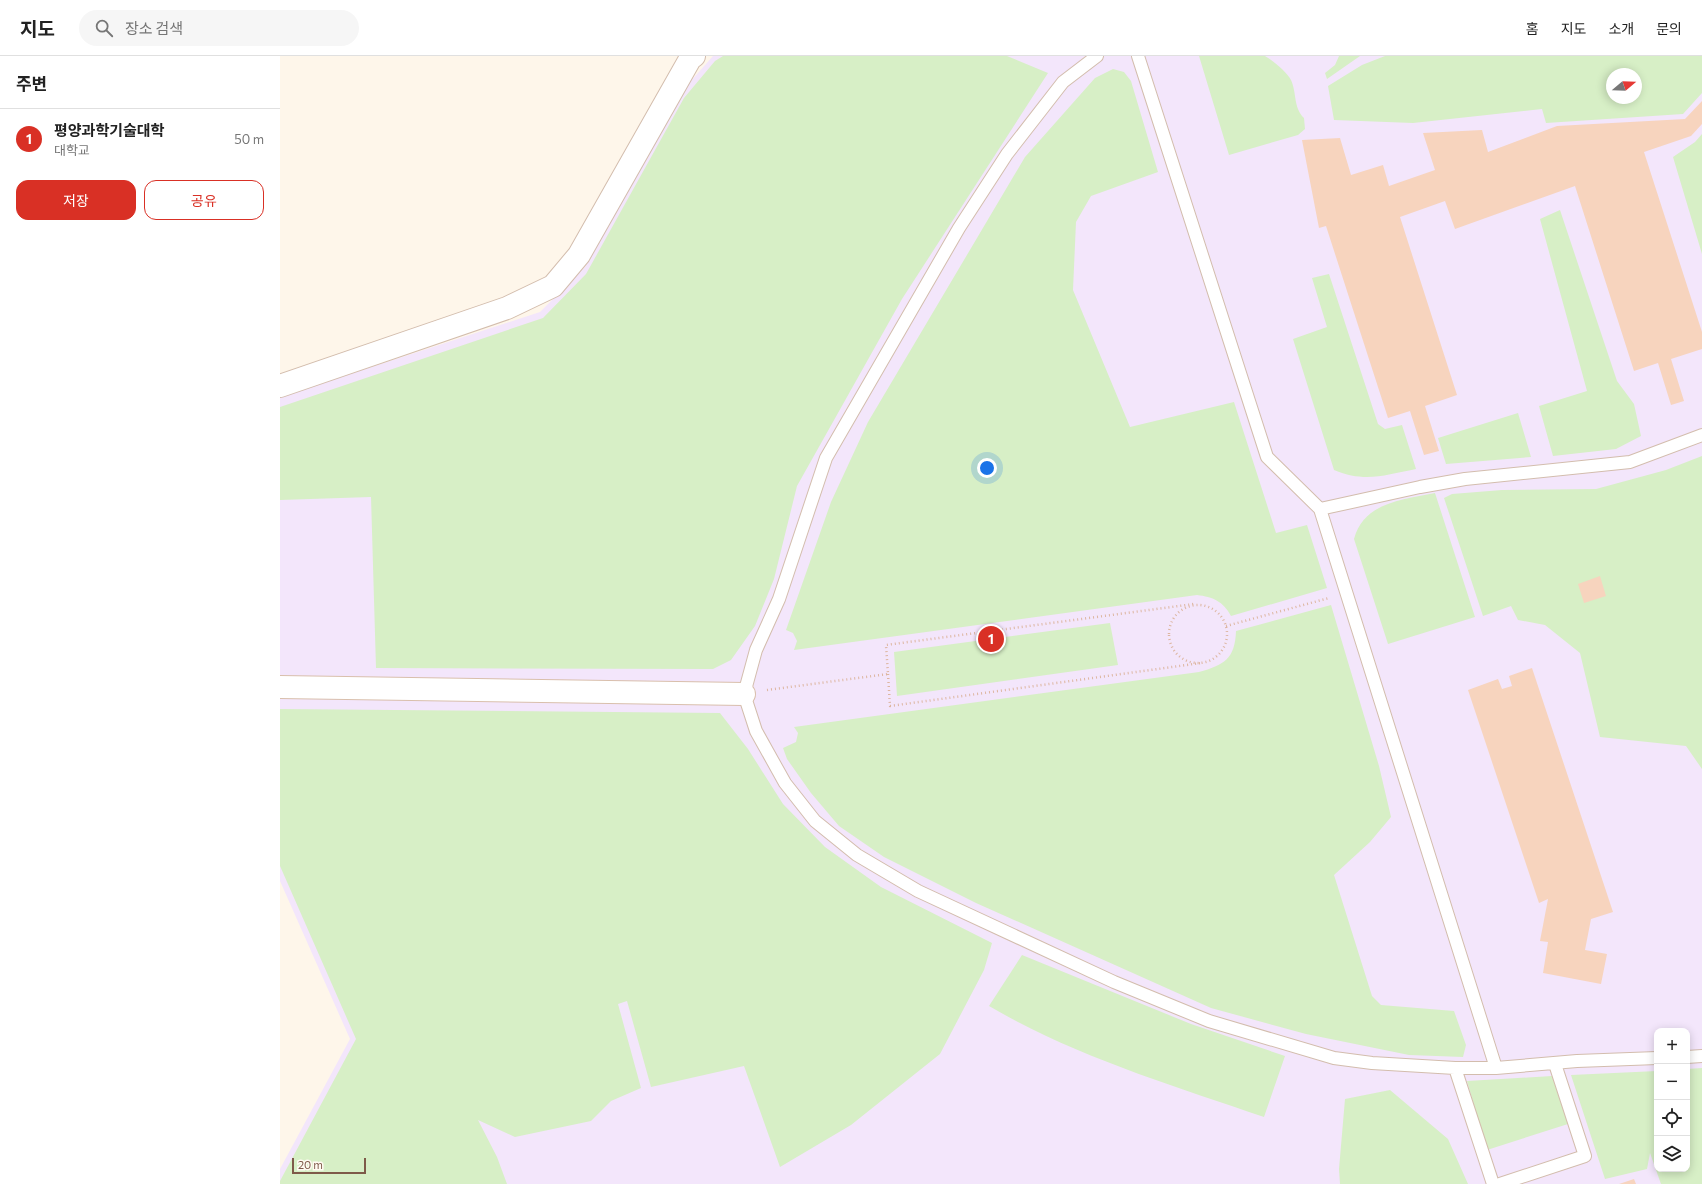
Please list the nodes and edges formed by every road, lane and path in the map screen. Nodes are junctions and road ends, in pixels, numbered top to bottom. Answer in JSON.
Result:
{"nodes":[{"id":1,"x":694,"y":56,"type":"edge"},
{"id":2,"x":1097,"y":56,"type":"edge"},
{"id":3,"x":1138,"y":56,"type":"edge"},
{"id":4,"x":280,"y":386,"type":"edge"},
{"id":5,"x":1702,"y":435,"type":"edge"},
{"id":6,"x":1320,"y":510,"type":"junction"},
{"id":7,"x":1347,"y":593,"type":"junction"},
{"id":8,"x":1194,"y":604,"type":"junction"},
{"id":9,"x":1226,"y":626,"type":"junction"},
{"id":10,"x":1201,"y":663,"type":"junction"},
{"id":11,"x":888,"y":674,"type":"junction"},
{"id":12,"x":280,"y":687,"type":"edge"},
{"id":13,"x":744,"y":694,"type":"junction"},
{"id":14,"x":1690,"y":1056,"type":"edge"},
{"id":15,"x":1702,"y":1056,"type":"edge"},
{"id":16,"x":1654,"y":1058,"type":"edge"},
{"id":17,"x":1555,"y":1064,"type":"junction"},
{"id":18,"x":1455,"y":1068,"type":"junction"},
{"id":19,"x":1496,"y":1068,"type":"junction"},
{"id":20,"x":1493,"y":1184,"type":"edge"},
{"id":21,"x":1500,"y":1184,"type":"edge"}],
"edges":[{"from":1,"to":4,"type":"street"},
{"from":2,"to":13,"type":"lane"},
{"from":3,"to":6,"type":"lane"},
{"from":5,"to":6,"type":"lane"},
{"from":6,"to":7,"type":"lane"},
{"from":7,"to":9,"type":"path"},
{"from":7,"to":19,"type":"lane"},
{"from":8,"to":9,"type":"path"},
{"from":8,"to":10,"type":"path"},
{"from":8,"to":11,"type":"path"},
{"from":9,"to":10,"type":"path"},
{"from":10,"to":11,"type":"path"},
{"from":11,"to":13,"type":"path"},
{"from":12,"to":13,"type":"street"},
{"from":13,"to":18,"type":"lane"},
{"from":14,"to":15,"type":"lane"},
{"from":16,"to":17,"type":"lane"},
{"from":17,"to":19,"type":"lane"},
{"from":17,"to":21,"type":"lane"},
{"from":18,"to":19,"type":"lane"},
{"from":18,"to":20,"type":"lane"}]}
